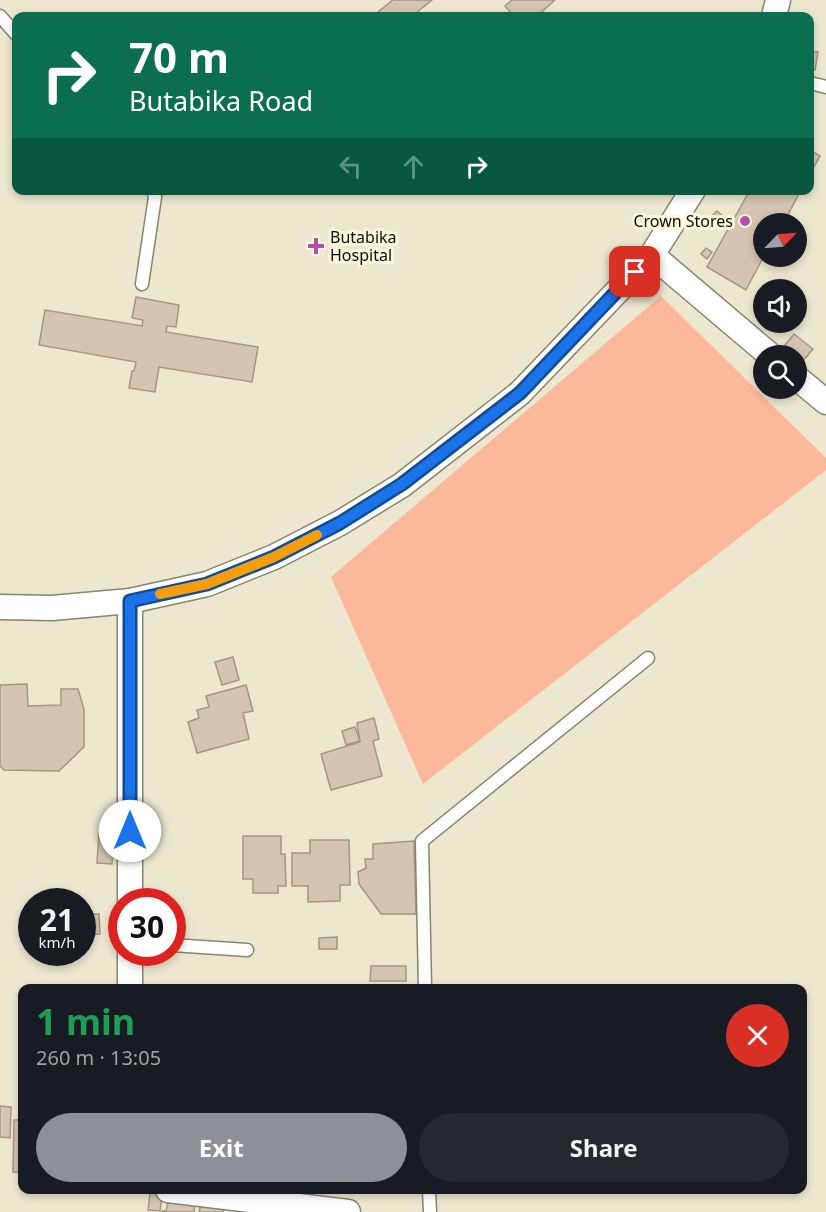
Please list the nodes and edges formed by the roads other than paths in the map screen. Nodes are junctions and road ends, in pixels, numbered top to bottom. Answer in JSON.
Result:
{"nodes":[{"id":1,"x":0,"y":16,"type":"edge"},
{"id":2,"x":12,"y":30,"type":"edge"},
{"id":3,"x":154,"y":195,"type":"edge"},
{"id":4,"x":690,"y":195,"type":"edge"},
{"id":5,"x":652,"y":255,"type":"junction"},
{"id":6,"x":142,"y":284,"type":"dead end"},
{"id":7,"x":758,"y":345,"type":"edge"},
{"id":8,"x":807,"y":385,"type":"edge"},
{"id":9,"x":826,"y":400,"type":"edge"},
{"id":10,"x":130,"y":601,"type":"junction"},
{"id":11,"x":0,"y":607,"type":"edge"},
{"id":12,"x":648,"y":658,"type":"dead end"},
{"id":13,"x":130,"y":888,"type":"edge"},
{"id":14,"x":186,"y":946,"type":"edge"},
{"id":15,"x":247,"y":950,"type":"dead end"},
{"id":16,"x":130,"y":966,"type":"edge"},
{"id":17,"x":130,"y":984,"type":"edge"},
{"id":18,"x":425,"y":984,"type":"edge"},
{"id":19,"x":201,"y":1194,"type":"edge"},
{"id":20,"x":429,"y":1194,"type":"edge"},
{"id":21,"x":348,"y":1212,"type":"edge"},
{"id":22,"x":430,"y":1212,"type":"edge"}],
"edges":[{"from":1,"to":2,"type":"lane"},
{"from":3,"to":6,"type":"lane"},
{"from":4,"to":5,"type":"street"},
{"from":5,"to":7,"type":"street"},
{"from":5,"to":10,"type":"street"},
{"from":8,"to":9,"type":"street"},
{"from":10,"to":11,"type":"street"},
{"from":10,"to":13,"type":"street"},
{"from":12,"to":18,"type":"lane"},
{"from":14,"to":15,"type":"lane"},
{"from":16,"to":17,"type":"street"},
{"from":19,"to":21,"type":"street"},
{"from":20,"to":22,"type":"lane"}]}
